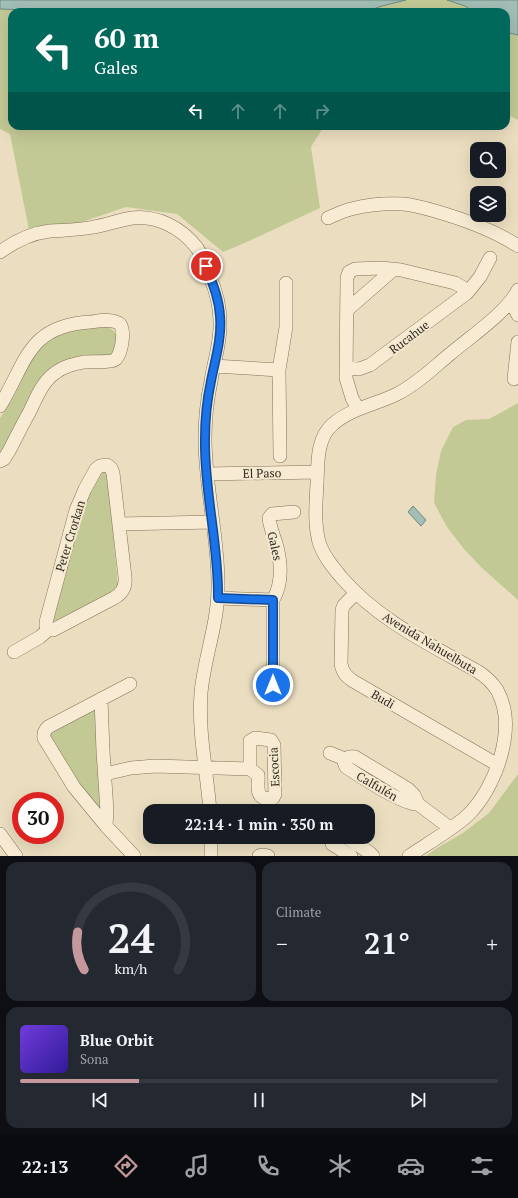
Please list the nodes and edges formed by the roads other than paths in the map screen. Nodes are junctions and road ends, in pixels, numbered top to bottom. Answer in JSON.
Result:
{"nodes":[{"id":1,"x":328,"y":218,"type":"dead end"},
{"id":2,"x":518,"y":246,"type":"edge"},
{"id":3,"x":0,"y":252,"type":"edge"},
{"id":4,"x":490,"y":258,"type":"dead end"},
{"id":5,"x":394,"y":269,"type":"junction"},
{"id":6,"x":286,"y":283,"type":"dead end"},
{"id":7,"x":467,"y":293,"type":"junction"},
{"id":8,"x":514,"y":296,"type":"edge"},
{"id":9,"x":347,"y":310,"type":"junction"},
{"id":10,"x":518,"y":315,"type":"edge"},
{"id":11,"x":518,"y":342,"type":"edge"},
{"id":12,"x":214,"y":366,"type":"junction"},
{"id":13,"x":346,"y":368,"type":"junction"},
{"id":14,"x":279,"y":370,"type":"junction"},
{"id":15,"x":514,"y":379,"type":"dead end"},
{"id":16,"x":5,"y":387,"type":"edge"},
{"id":17,"x":1,"y":403,"type":"edge"},
{"id":18,"x":358,"y":409,"type":"junction"},
{"id":19,"x":280,"y":456,"type":"dead end"},
{"id":20,"x":0,"y":461,"type":"edge"},
{"id":21,"x":317,"y":472,"type":"junction"},
{"id":22,"x":207,"y":474,"type":"junction"},
{"id":23,"x":294,"y":512,"type":"dead end"},
{"id":24,"x":213,"y":522,"type":"junction"},
{"id":25,"x":119,"y":524,"type":"junction"},
{"id":26,"x":356,"y":593,"type":"junction"},
{"id":27,"x":218,"y":598,"type":"junction"},
{"id":28,"x":273,"y":600,"type":"junction"},
{"id":29,"x":49,"y":629,"type":"junction"},
{"id":30,"x":14,"y":652,"type":"dead end"},
{"id":31,"x":130,"y":684,"type":"dead end"},
{"id":32,"x":273,"y":685,"type":"dead end"},
{"id":33,"x":101,"y":699,"type":"junction"},
{"id":34,"x":330,"y":753,"type":"dead end"},
{"id":35,"x":498,"y":765,"type":"junction"},
{"id":36,"x":204,"y":767,"type":"junction"},
{"id":37,"x":250,"y":769,"type":"dead end"},
{"id":38,"x":105,"y":774,"type":"junction"},
{"id":39,"x":209,"y":804,"type":"edge"},
{"id":40,"x":106,"y":826,"type":"junction"},
{"id":41,"x":450,"y":828,"type":"junction"},
{"id":42,"x":0,"y":834,"type":"edge"},
{"id":43,"x":211,"y":844,"type":"edge"},
{"id":44,"x":332,"y":844,"type":"edge"},
{"id":45,"x":356,"y":844,"type":"edge"},
{"id":46,"x":347,"y":855,"type":"edge"},
{"id":47,"x":16,"y":856,"type":"edge"},
{"id":48,"x":134,"y":856,"type":"edge"},
{"id":49,"x":211,"y":856,"type":"edge"},
{"id":50,"x":259,"y":856,"type":"edge"},
{"id":51,"x":268,"y":856,"type":"edge"},
{"id":52,"x":373,"y":856,"type":"edge"},
{"id":53,"x":409,"y":856,"type":"edge"}],
"edges":[{"from":1,"to":2,"type":"street"},
{"from":3,"to":12,"type":"street"},
{"from":4,"to":7,"type":"street","name":"Rucahue"},
{"from":5,"to":7,"type":"street"},
{"from":5,"to":9,"type":"street"},
{"from":5,"to":9,"type":"street"},
{"from":6,"to":14,"type":"street"},
{"from":7,"to":13,"type":"street","name":"Rucahue"},
{"from":8,"to":10,"type":"street"},
{"from":8,"to":18,"type":"street","name":"Avenida Nahuelbuta"},
{"from":9,"to":13,"type":"street"},
{"from":11,"to":15,"type":"street"},
{"from":12,"to":14,"type":"street"},
{"from":12,"to":22,"type":"street"},
{"from":13,"to":18,"type":"street"},
{"from":14,"to":19,"type":"street"},
{"from":16,"to":17,"type":"street"},
{"from":16,"to":20,"type":"street"},
{"from":18,"to":21,"type":"street","name":"Avenida Nahuelbuta"},
{"from":21,"to":22,"type":"street","name":"El Paso"},
{"from":21,"to":26,"type":"street","name":"Avenida Nahuelbuta"},
{"from":22,"to":24,"type":"street"},
{"from":23,"to":28,"type":"street","name":"Gales"},
{"from":24,"to":25,"type":"street"},
{"from":24,"to":27,"type":"street"},
{"from":25,"to":29,"type":"street","name":"Peter Crorkan"},
{"from":25,"to":29,"type":"street","name":"Peter Crorkan"},
{"from":26,"to":35,"type":"street","name":"Avenida Nahuelbuta"},
{"from":26,"to":35,"type":"street","name":"Budi"},
{"from":27,"to":28,"type":"street"},
{"from":27,"to":36,"type":"street"},
{"from":28,"to":32,"type":"street","name":"Gales"},
{"from":29,"to":30,"type":"street","name":"Peter Crorkan"},
{"from":31,"to":33,"type":"street"},
{"from":33,"to":38,"type":"street"},
{"from":33,"to":40,"type":"street"},
{"from":34,"to":41,"type":"street","name":"Calfulén"},
{"from":35,"to":41,"type":"street","name":"Avenida Nahuelbuta"},
{"from":36,"to":37,"type":"street","name":"Escocia"},
{"from":36,"to":38,"type":"street","name":"Escocia"},
{"from":36,"to":39,"type":"street"},
{"from":38,"to":40,"type":"street"},
{"from":40,"to":48,"type":"street"},
{"from":41,"to":53,"type":"street","name":"Avenida Nahuelbuta"},
{"from":42,"to":47,"type":"street"},
{"from":43,"to":49,"type":"street"},
{"from":44,"to":46,"type":"street"},
{"from":45,"to":52,"type":"street"},
{"from":50,"to":51,"type":"street"}]}
